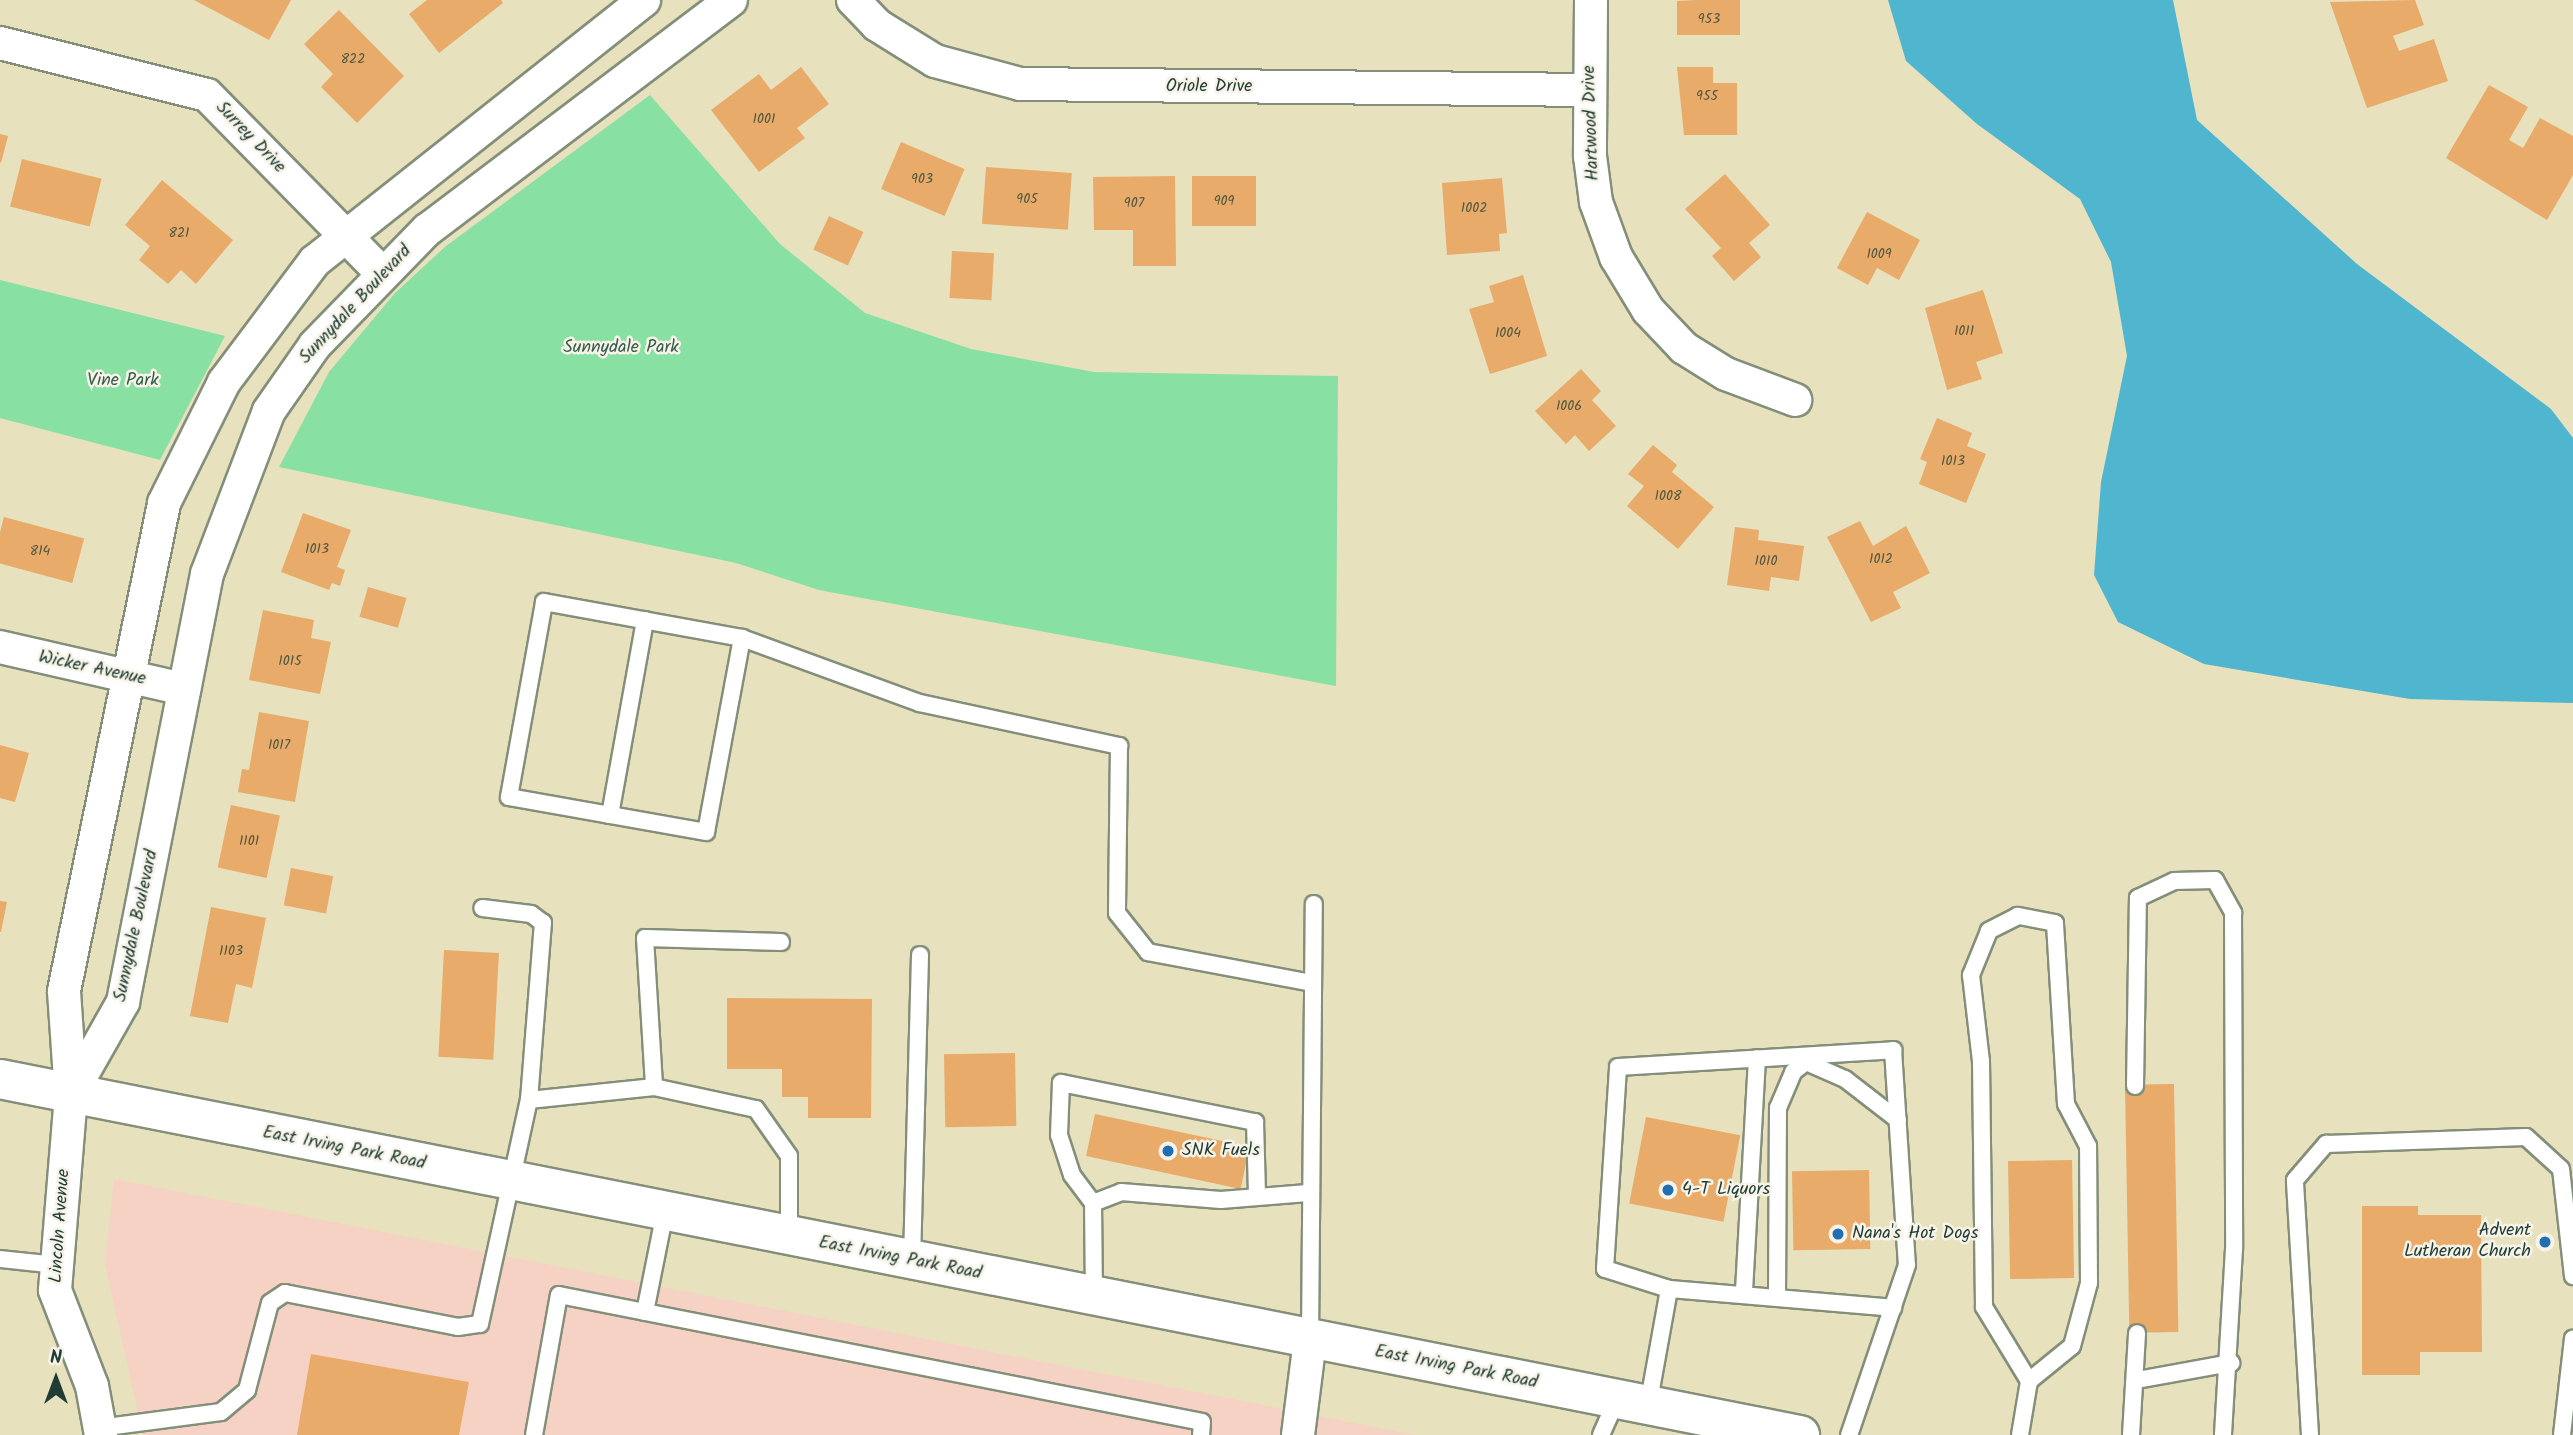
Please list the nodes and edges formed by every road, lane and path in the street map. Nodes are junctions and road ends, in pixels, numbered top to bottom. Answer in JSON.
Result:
{"nodes":[{"id":1,"x":644,"y":0,"type":"edge"},
{"id":2,"x":731,"y":0,"type":"edge"},
{"id":3,"x":853,"y":0,"type":"edge"},
{"id":4,"x":1591,"y":0,"type":"edge"},
{"id":5,"x":0,"y":43,"type":"edge"},
{"id":6,"x":1590,"y":90,"type":"junction"},
{"id":7,"x":344,"y":233,"type":"junction"},
{"id":8,"x":383,"y":274,"type":"junction"},
{"id":9,"x":1795,"y":400,"type":"dead end"},
{"id":10,"x":645,"y":620,"type":"junction"},
{"id":11,"x":742,"y":638,"type":"junction"},
{"id":12,"x":0,"y":647,"type":"edge"},
{"id":13,"x":129,"y":677,"type":"junction"},
{"id":14,"x":184,"y":689,"type":"junction"},
{"id":15,"x":610,"y":815,"type":"junction"},
{"id":16,"x":1314,"y":904,"type":"dead end"},
{"id":17,"x":482,"y":908,"type":"dead end"},
{"id":18,"x":780,"y":942,"type":"dead end"},
{"id":19,"x":920,"y":955,"type":"dead end"},
{"id":20,"x":1312,"y":983,"type":"junction"},
{"id":21,"x":1757,"y":1058,"type":"junction"},
{"id":22,"x":0,"y":1079,"type":"edge"},
{"id":23,"x":2135,"y":1086,"type":"dead end"},
{"id":24,"x":654,"y":1087,"type":"junction"},
{"id":25,"x":71,"y":1094,"type":"junction"},
{"id":26,"x":529,"y":1100,"type":"junction"},
{"id":27,"x":1898,"y":1120,"type":"junction"},
{"id":28,"x":511,"y":1182,"type":"junction"},
{"id":29,"x":1308,"y":1193,"type":"junction"},
{"id":30,"x":1257,"y":1194,"type":"junction"},
{"id":31,"x":1093,"y":1203,"type":"junction"},
{"id":32,"x":665,"y":1212,"type":"junction"},
{"id":33,"x":789,"y":1237,"type":"junction"},
{"id":34,"x":0,"y":1259,"type":"edge"},
{"id":35,"x":912,"y":1261,"type":"junction"},
{"id":36,"x":56,"y":1265,"type":"junction"},
{"id":37,"x":2573,"y":1276,"type":"edge"},
{"id":38,"x":1669,"y":1289,"type":"junction"},
{"id":39,"x":1744,"y":1291,"type":"junction"},
{"id":40,"x":1777,"y":1296,"type":"junction"},
{"id":41,"x":1094,"y":1297,"type":"junction"},
{"id":42,"x":1893,"y":1308,"type":"junction"},
{"id":43,"x":645,"y":1312,"type":"junction"},
{"id":44,"x":2137,"y":1333,"type":"dead end"},
{"id":45,"x":2573,"y":1339,"type":"edge"},
{"id":46,"x":1310,"y":1340,"type":"junction"},
{"id":47,"x":2231,"y":1363,"type":"junction"},
{"id":48,"x":2137,"y":1380,"type":"junction"},
{"id":49,"x":2029,"y":1381,"type":"junction"},
{"id":50,"x":1632,"y":1402,"type":"junction"},
{"id":51,"x":100,"y":1432,"type":"edge"},
{"id":52,"x":534,"y":1435,"type":"edge"},
{"id":53,"x":1202,"y":1435,"type":"edge"},
{"id":54,"x":1298,"y":1435,"type":"edge"},
{"id":55,"x":1601,"y":1435,"type":"edge"},
{"id":56,"x":1800,"y":1435,"type":"edge"},
{"id":57,"x":1849,"y":1435,"type":"edge"},
{"id":58,"x":2020,"y":1435,"type":"edge"},
{"id":59,"x":2131,"y":1435,"type":"edge"},
{"id":60,"x":2223,"y":1435,"type":"edge"},
{"id":61,"x":2310,"y":1435,"type":"edge"},
{"id":62,"x":2561,"y":1435,"type":"edge"}],
"edges":[{"from":1,"to":7,"type":"street"},
{"from":2,"to":8,"type":"street","name":"Sunnydale Boulevard"},
{"from":3,"to":6,"type":"street","name":"Oriole Drive"},
{"from":4,"to":6,"type":"street","name":"Hartwood Drive"},
{"from":5,"to":7,"type":"street","name":"Surrey Drive"},
{"from":6,"to":9,"type":"street","name":"Hartwood Drive"},
{"from":7,"to":8,"type":"street","name":"Surrey Drive"},
{"from":7,"to":13,"type":"street"},
{"from":8,"to":14,"type":"street","name":"Sunnydale Boulevard"},
{"from":10,"to":11,"type":"lane"},
{"from":10,"to":15,"type":"lane"},
{"from":10,"to":15,"type":"lane"},
{"from":11,"to":15,"type":"lane"},
{"from":11,"to":20,"type":"lane"},
{"from":12,"to":13,"type":"street","name":"Wicker Avenue"},
{"from":13,"to":14,"type":"street","name":"Wicker Avenue"},
{"from":13,"to":25,"type":"street"},
{"from":14,"to":25,"type":"street","name":"Sunnydale Boulevard"},
{"from":16,"to":20,"type":"lane"},
{"from":17,"to":26,"type":"lane"},
{"from":18,"to":24,"type":"lane"},
{"from":19,"to":35,"type":"lane"},
{"from":20,"to":29,"type":"lane"},
{"from":21,"to":27,"type":"lane"},
{"from":21,"to":38,"type":"lane"},
{"from":21,"to":39,"type":"lane"},
{"from":22,"to":25,"type":"main road","name":"East Irving Park Road"},
{"from":23,"to":47,"type":"lane"},
{"from":24,"to":26,"type":"lane"},
{"from":24,"to":33,"type":"lane"},
{"from":25,"to":28,"type":"main road","name":"East Irving Park Road"},
{"from":25,"to":36,"type":"street","name":"Lincoln Avenue"},
{"from":26,"to":28,"type":"lane"},
{"from":27,"to":40,"type":"lane"},
{"from":27,"to":42,"type":"lane"},
{"from":28,"to":32,"type":"main road","name":"East Irving Park Road"},
{"from":28,"to":51,"type":"lane"},
{"from":29,"to":30,"type":"lane"},
{"from":29,"to":46,"type":"lane"},
{"from":30,"to":31,"type":"lane"},
{"from":30,"to":31,"type":"lane"},
{"from":31,"to":41,"type":"lane"},
{"from":32,"to":33,"type":"main road","name":"East Irving Park Road"},
{"from":32,"to":43,"type":"lane"},
{"from":33,"to":35,"type":"main road","name":"East Irving Park Road"},
{"from":34,"to":36,"type":"lane"},
{"from":35,"to":41,"type":"main road","name":"East Irving Park Road"},
{"from":36,"to":51,"type":"street","name":"Lincoln Avenue"},
{"from":37,"to":61,"type":"lane"},
{"from":38,"to":39,"type":"lane"},
{"from":38,"to":50,"type":"lane"},
{"from":39,"to":40,"type":"lane"},
{"from":40,"to":42,"type":"lane"},
{"from":41,"to":46,"type":"main road","name":"East Irving Park Road"},
{"from":42,"to":57,"type":"lane"},
{"from":43,"to":52,"type":"lane"},
{"from":43,"to":53,"type":"lane"},
{"from":44,"to":48,"type":"lane"},
{"from":45,"to":62,"type":"lane"},
{"from":46,"to":50,"type":"main road","name":"East Irving Park Road"},
{"from":46,"to":54,"type":"street"},
{"from":47,"to":48,"type":"lane"},
{"from":47,"to":60,"type":"lane"},
{"from":48,"to":59,"type":"lane"},
{"from":49,"to":49,"type":"lane"},
{"from":49,"to":58,"type":"lane"},
{"from":50,"to":55,"type":"lane"},
{"from":50,"to":56,"type":"main road","name":"East Irving Park Road"}]}
